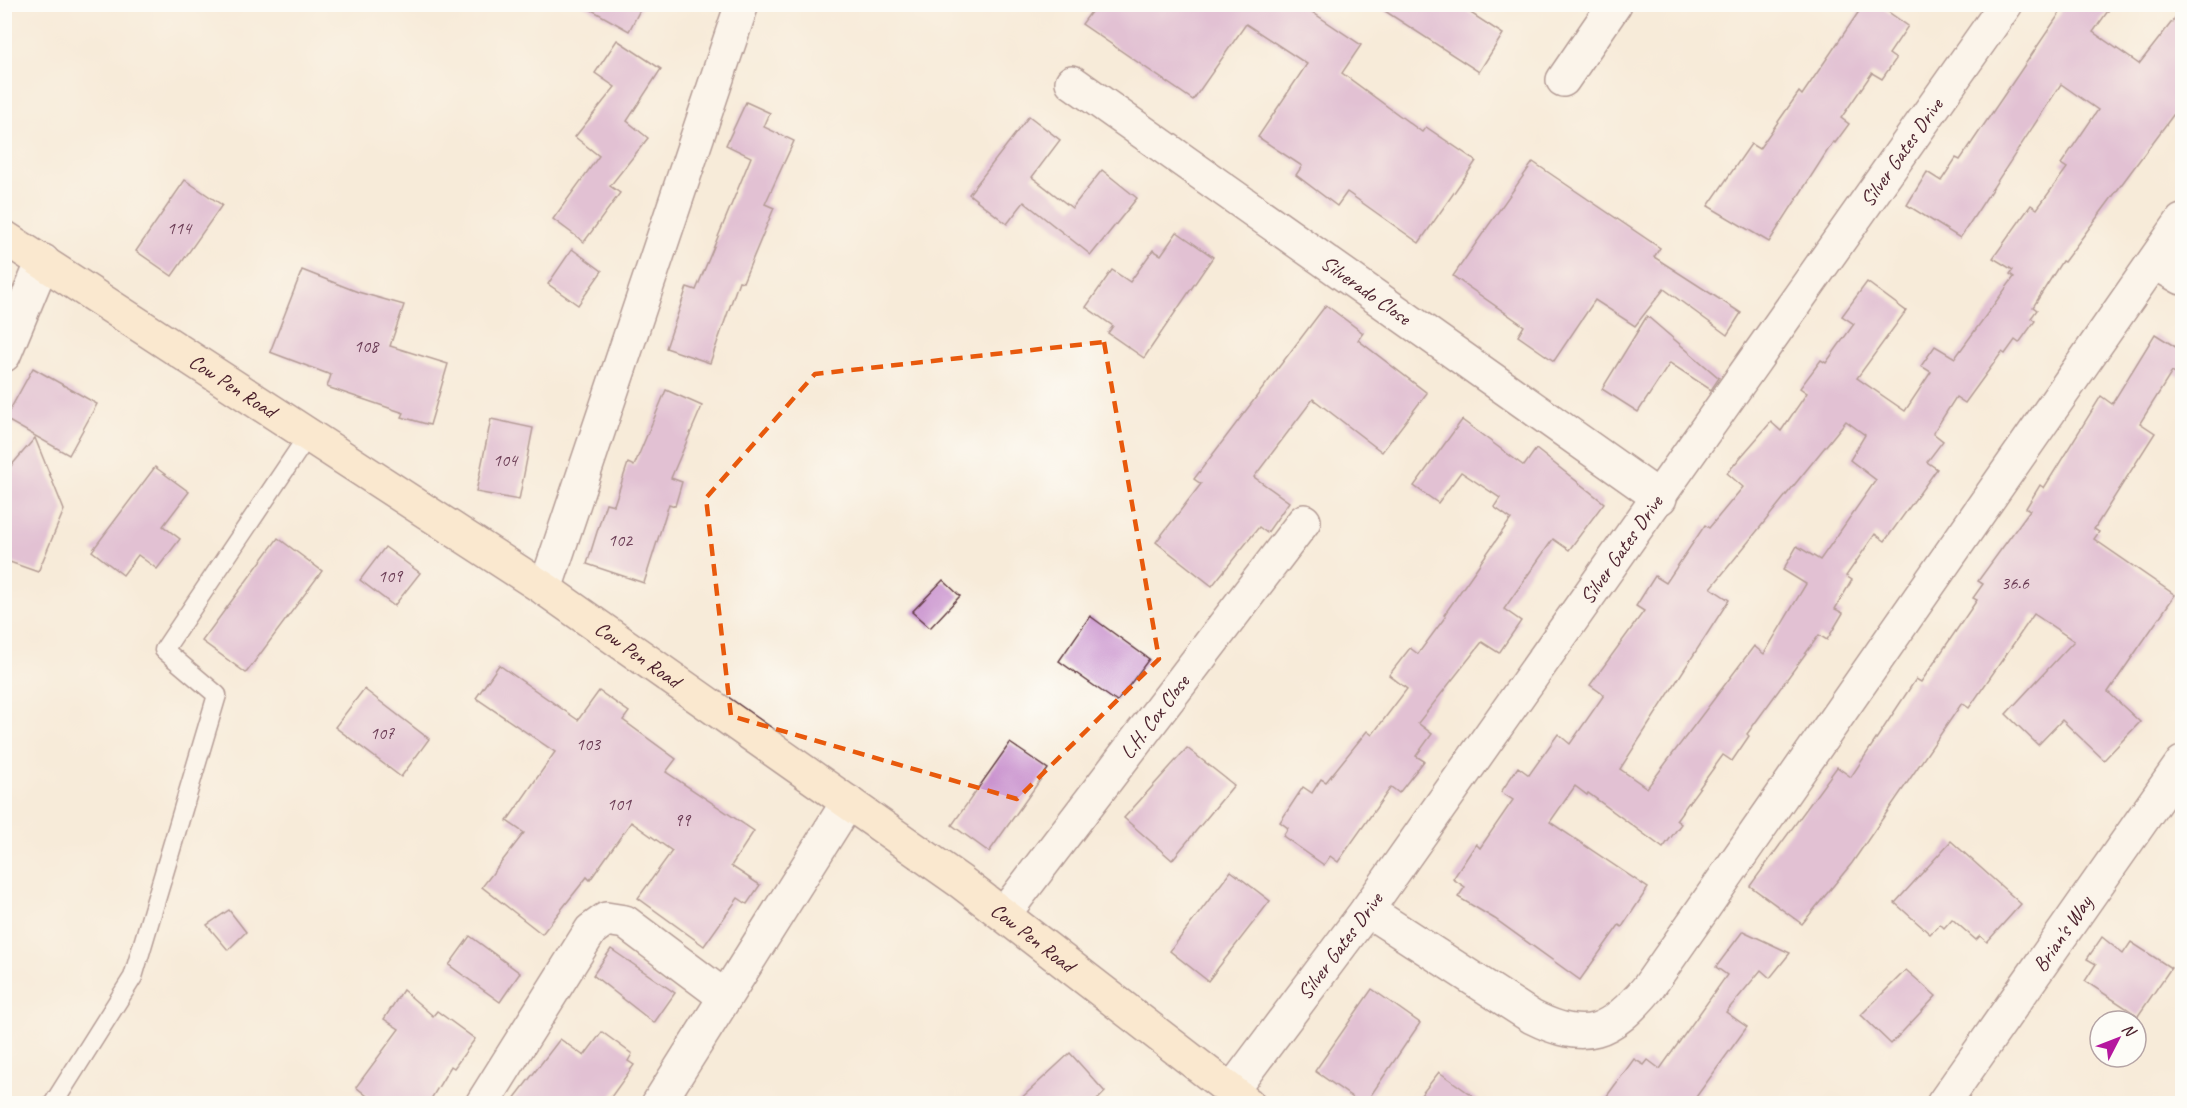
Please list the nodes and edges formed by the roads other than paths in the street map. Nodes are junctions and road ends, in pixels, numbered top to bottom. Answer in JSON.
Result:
{"nodes":[{"id":1,"x":742,"y":4,"type":"edge"},
{"id":2,"x":1615,"y":4,"type":"edge"},
{"id":3,"x":2006,"y":4,"type":"edge"},
{"id":4,"x":1563,"y":80,"type":"dead end"},
{"id":5,"x":1072,"y":82,"type":"dead end"},
{"id":6,"x":2182,"y":221,"type":"edge"},
{"id":7,"x":4,"y":237,"type":"edge"},
{"id":8,"x":43,"y":261,"type":"junction"},
{"id":9,"x":2154,"y":262,"type":"junction"},
{"id":10,"x":2182,"y":278,"type":"edge"},
{"id":11,"x":4,"y":355,"type":"edge"},
{"id":12,"x":309,"y":434,"type":"junction"},
{"id":13,"x":1660,"y":498,"type":"junction"},
{"id":14,"x":1304,"y":521,"type":"dead end"},
{"id":15,"x":545,"y":589,"type":"junction"},
{"id":16,"x":2182,"y":763,"type":"edge"},
{"id":17,"x":848,"y":802,"type":"junction"},
{"id":18,"x":1367,"y":910,"type":"junction"},
{"id":19,"x":1004,"y":914,"type":"junction"},
{"id":20,"x":725,"y":997,"type":"junction"},
{"id":21,"x":1240,"y":1097,"type":"edge"},
{"id":22,"x":53,"y":1104,"type":"edge"},
{"id":23,"x":482,"y":1104,"type":"edge"},
{"id":24,"x":658,"y":1104,"type":"edge"},
{"id":25,"x":1942,"y":1104,"type":"edge"}],
"edges":[{"from":1,"to":15,"type":"street"},
{"from":2,"to":4,"type":"street"},
{"from":3,"to":13,"type":"street","name":"Silver Gates Drive"},
{"from":5,"to":13,"type":"street","name":"Silverado Close"},
{"from":6,"to":9,"type":"street"},
{"from":7,"to":8,"type":"main road","name":"Cow Pen Road"},
{"from":8,"to":11,"type":"street"},
{"from":8,"to":12,"type":"main road","name":"Cow Pen Road"},
{"from":9,"to":10,"type":"street"},
{"from":9,"to":18,"type":"street"},
{"from":12,"to":15,"type":"main road","name":"Cow Pen Road"},
{"from":12,"to":22,"type":"lane"},
{"from":13,"to":18,"type":"street","name":"Silver Gates Drive"},
{"from":14,"to":19,"type":"street","name":"L.H. Cox Close"},
{"from":15,"to":17,"type":"main road","name":"Cow Pen Road"},
{"from":16,"to":25,"type":"street","name":"Brian's Way"},
{"from":17,"to":19,"type":"main road","name":"Cow Pen Road"},
{"from":17,"to":20,"type":"street"},
{"from":18,"to":21,"type":"street","name":"Silver Gates Drive"},
{"from":19,"to":21,"type":"main road","name":"Cow Pen Road"},
{"from":20,"to":23,"type":"street"},
{"from":20,"to":24,"type":"street"}]}
